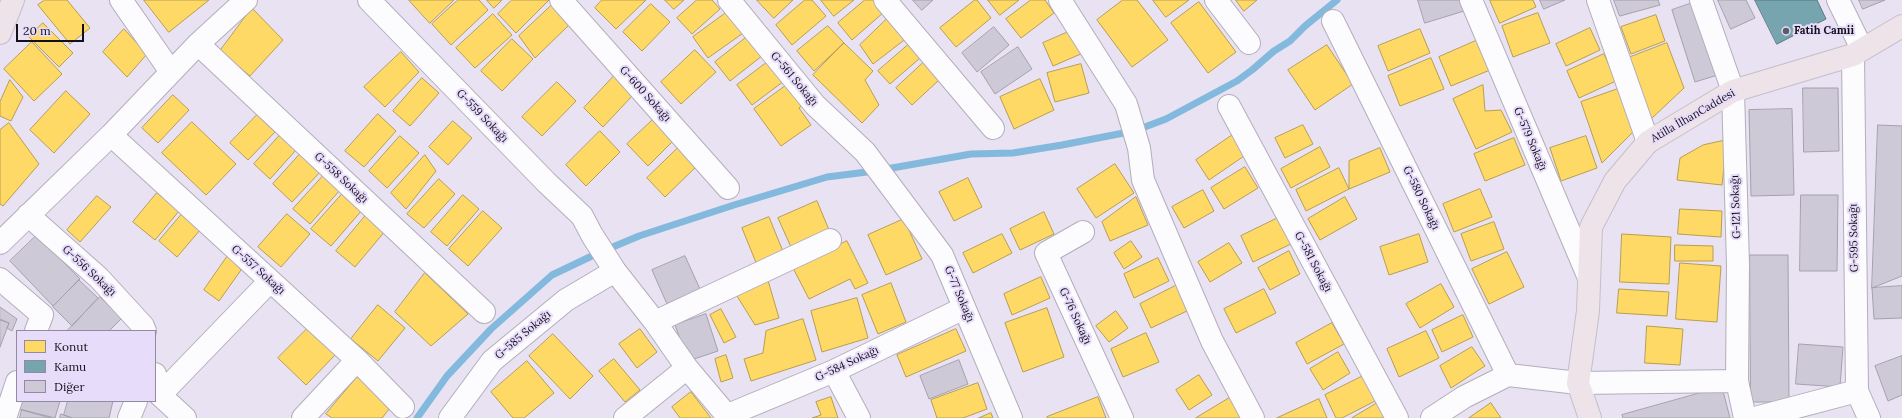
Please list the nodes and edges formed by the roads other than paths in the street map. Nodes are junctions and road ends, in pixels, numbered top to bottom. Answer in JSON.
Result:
{"nodes":[{"id":1,"x":13,"y":0,"type":"edge"},
{"id":2,"x":121,"y":0,"type":"edge"},
{"id":3,"x":246,"y":0,"type":"edge"},
{"id":4,"x":369,"y":0,"type":"edge"},
{"id":5,"x":561,"y":0,"type":"edge"},
{"id":6,"x":729,"y":0,"type":"edge"},
{"id":7,"x":885,"y":0,"type":"edge"},
{"id":8,"x":1060,"y":0,"type":"edge"},
{"id":9,"x":1216,"y":0,"type":"edge"},
{"id":10,"x":1471,"y":0,"type":"edge"},
{"id":11,"x":1598,"y":0,"type":"edge"},
{"id":12,"x":1701,"y":0,"type":"edge"},
{"id":13,"x":1838,"y":0,"type":"edge"},
{"id":14,"x":1333,"y":21,"type":"dead end"},
{"id":15,"x":1902,"y":26,"type":"edge"},
{"id":16,"x":0,"y":33,"type":"edge"},
{"id":17,"x":1249,"y":43,"type":"dead end"},
{"id":18,"x":198,"y":44,"type":"junction"},
{"id":19,"x":1857,"y":52,"type":"junction"},
{"id":20,"x":171,"y":72,"type":"junction"},
{"id":21,"x":1733,"y":91,"type":"junction"},
{"id":22,"x":1229,"y":106,"type":"dead end"},
{"id":23,"x":993,"y":128,"type":"dead end"},
{"id":24,"x":111,"y":135,"type":"junction"},
{"id":25,"x":1648,"y":142,"type":"junction"},
{"id":26,"x":888,"y":181,"type":"joint"},
{"id":27,"x":728,"y":188,"type":"dead end"},
{"id":28,"x":28,"y":215,"type":"junction"},
{"id":29,"x":1083,"y":232,"type":"dead end"},
{"id":30,"x":830,"y":240,"type":"dead end"},
{"id":31,"x":0,"y":242,"type":"edge"},
{"id":32,"x":615,"y":272,"type":"junction"},
{"id":33,"x":1589,"y":278,"type":"junction"},
{"id":34,"x":0,"y":279,"type":"edge"},
{"id":35,"x":270,"y":281,"type":"junction"},
{"id":36,"x":964,"y":308,"type":"junction"},
{"id":37,"x":484,"y":312,"type":"dead end"},
{"id":38,"x":656,"y":322,"type":"junction"},
{"id":39,"x":36,"y":330,"type":"edge"},
{"id":40,"x":145,"y":330,"type":"edge"},
{"id":41,"x":358,"y":360,"type":"junction"},
{"id":42,"x":687,"y":368,"type":"junction"},
{"id":43,"x":834,"y":371,"type":"junction"},
{"id":44,"x":1508,"y":375,"type":"junction"},
{"id":45,"x":156,"y":378,"type":"edge"},
{"id":46,"x":1737,"y":381,"type":"junction"},
{"id":47,"x":1578,"y":383,"type":"junction"},
{"id":48,"x":16,"y":385,"type":"edge"},
{"id":49,"x":1857,"y":391,"type":"junction"},
{"id":50,"x":160,"y":396,"type":"junction"},
{"id":51,"x":136,"y":402,"type":"edge"},
{"id":52,"x":403,"y":407,"type":"dead end"},
{"id":53,"x":728,"y":416,"type":"edge"},
{"id":54,"x":4,"y":418,"type":"edge"},
{"id":55,"x":129,"y":418,"type":"edge"},
{"id":56,"x":185,"y":418,"type":"edge"},
{"id":57,"x":303,"y":418,"type":"edge"},
{"id":58,"x":450,"y":418,"type":"edge"},
{"id":59,"x":625,"y":418,"type":"edge"},
{"id":60,"x":860,"y":418,"type":"edge"},
{"id":61,"x":1011,"y":418,"type":"edge"},
{"id":62,"x":1122,"y":418,"type":"edge"},
{"id":63,"x":1252,"y":418,"type":"edge"},
{"id":64,"x":1397,"y":418,"type":"edge"},
{"id":65,"x":1432,"y":418,"type":"edge"},
{"id":66,"x":1590,"y":418,"type":"edge"},
{"id":67,"x":1745,"y":418,"type":"edge"},
{"id":68,"x":1755,"y":418,"type":"edge"},
{"id":69,"x":1814,"y":418,"type":"edge"},
{"id":70,"x":1869,"y":418,"type":"edge"}],
"edges":[{"from":1,"to":16,"type":"main road"},
{"from":2,"to":20,"type":"street"},
{"from":3,"to":18,"type":"street"},
{"from":4,"to":32,"type":"street","name":"G-559 Sokağı"},
{"from":5,"to":27,"type":"street","name":"G-600 Sokağı"},
{"from":6,"to":26,"type":"street","name":"G-561 Sokağı"},
{"from":7,"to":23,"type":"street"},
{"from":8,"to":63,"type":"street"},
{"from":9,"to":17,"type":"street"},
{"from":10,"to":33,"type":"street","name":"G-579 Sokağı"},
{"from":11,"to":25,"type":"street"},
{"from":12,"to":21,"type":"street","name":"G-121 Sokağı"},
{"from":13,"to":19,"type":"street"},
{"from":14,"to":44,"type":"street","name":"G-580 Sokağı"},
{"from":15,"to":19,"type":"main road","name":"Atilla İlhanCaddesi"},
{"from":18,"to":20,"type":"street"},
{"from":18,"to":37,"type":"street","name":"G-558 Sokağı"},
{"from":19,"to":21,"type":"main road","name":"Atilla İlhanCaddesi"},
{"from":19,"to":49,"type":"street","name":"G-595 Sokağı"},
{"from":20,"to":24,"type":"street"},
{"from":21,"to":25,"type":"main road","name":"Atilla İlhanCaddesi"},
{"from":21,"to":46,"type":"street","name":"G-121 Sokağı"},
{"from":22,"to":64,"type":"street","name":"G-581 Sokağı"},
{"from":24,"to":28,"type":"street"},
{"from":24,"to":35,"type":"street","name":"G-557 Sokağı"},
{"from":25,"to":33,"type":"main road","name":"Atilla İlhanCaddesi"},
{"from":26,"to":36,"type":"street","name":"G-77 Sokağı"},
{"from":28,"to":31,"type":"street"},
{"from":28,"to":40,"type":"street","name":"G-556 Sokağı"},
{"from":29,"to":62,"type":"street","name":"G-76 Sokağı"},
{"from":30,"to":38,"type":"street"},
{"from":32,"to":38,"type":"street","name":"G-559 Sokağı"},
{"from":32,"to":58,"type":"street","name":"G-585 Sokağı"},
{"from":33,"to":47,"type":"main road","name":"Atilla İlhanCaddesi"},
{"from":34,"to":39,"type":"street"},
{"from":35,"to":41,"type":"street","name":"G-557 Sokağı"},
{"from":35,"to":50,"type":"street"},
{"from":36,"to":43,"type":"street","name":"G-584 Sokağı"},
{"from":36,"to":61,"type":"street","name":"G-77 Sokağı"},
{"from":38,"to":42,"type":"street","name":"G-559 Sokağı"},
{"from":41,"to":52,"type":"street","name":"G-557 Sokağı"},
{"from":41,"to":57,"type":"street"},
{"from":42,"to":53,"type":"street","name":"G-559 Sokağı"},
{"from":42,"to":59,"type":"street"},
{"from":43,"to":53,"type":"street","name":"G-584 Sokağı"},
{"from":43,"to":60,"type":"street"},
{"from":44,"to":47,"type":"street"},
{"from":44,"to":65,"type":"street"},
{"from":45,"to":50,"type":"street"},
{"from":46,"to":47,"type":"street"},
{"from":46,"to":67,"type":"street","name":"G-121 Sokağı"},
{"from":47,"to":66,"type":"main road","name":"Atilla İlhanCaddesi"},
{"from":48,"to":54,"type":"street"},
{"from":49,"to":68,"type":"street"},
{"from":49,"to":69,"type":"street"},
{"from":49,"to":70,"type":"street","name":"G-595 Sokağı"},
{"from":50,"to":56,"type":"street"},
{"from":51,"to":55,"type":"street"}]}
